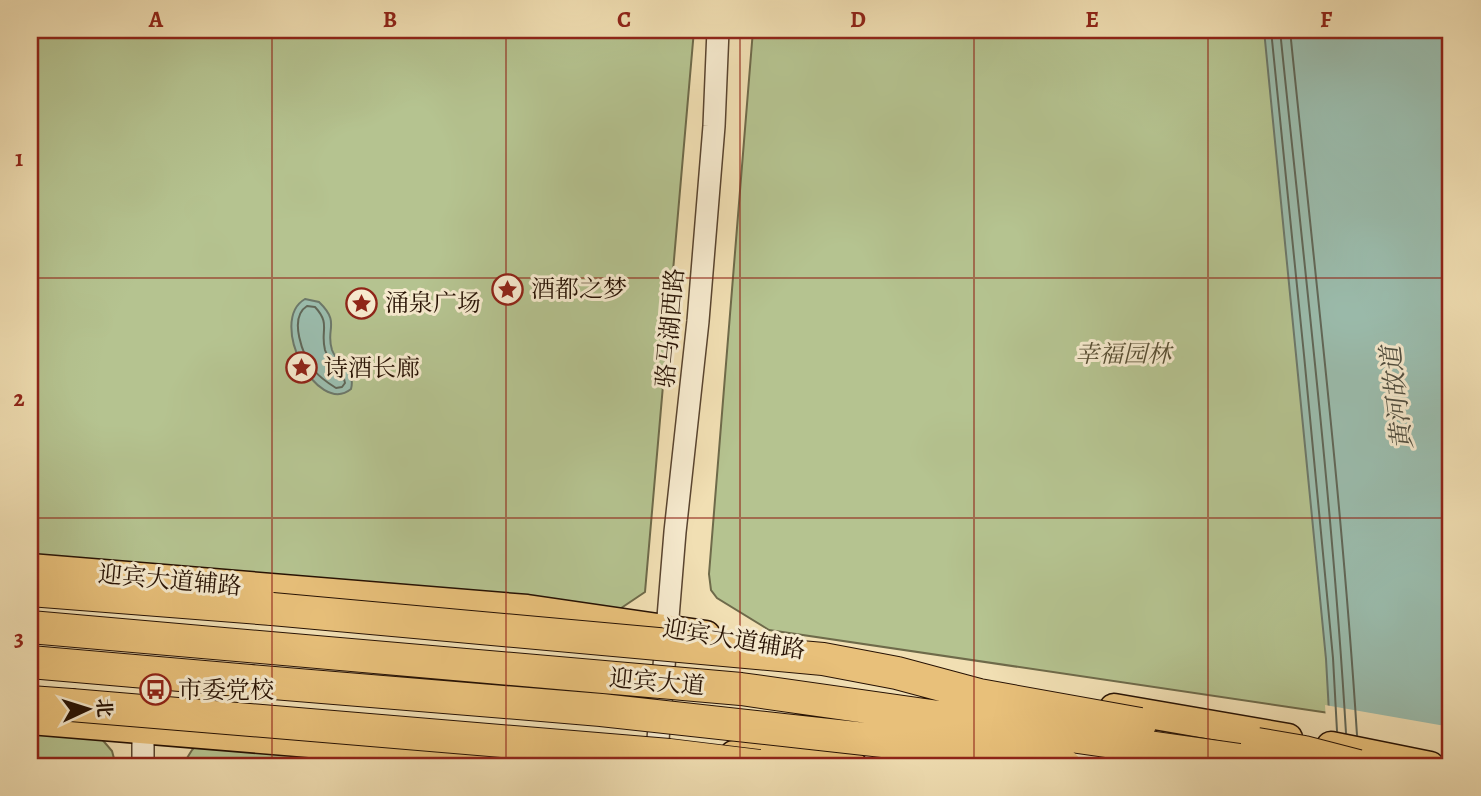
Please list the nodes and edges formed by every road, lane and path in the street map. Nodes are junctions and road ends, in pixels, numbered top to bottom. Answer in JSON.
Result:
{"nodes":[{"id":1,"x":718,"y":30,"type":"edge"},
{"id":2,"x":30,"y":568,"type":"edge"},
{"id":3,"x":30,"y":590,"type":"edge"},
{"id":4,"x":30,"y":627,"type":"edge"},
{"id":5,"x":668,"y":630,"type":"junction"},
{"id":6,"x":30,"y":662,"type":"edge"},
{"id":7,"x":30,"y":702,"type":"edge"},
{"id":8,"x":30,"y":720,"type":"edge"},
{"id":9,"x":143,"y":729,"type":"junction"},
{"id":10,"x":1282,"y":752,"type":"edge"},
{"id":11,"x":719,"y":756,"type":"junction"},
{"id":12,"x":656,"y":762,"type":"edge"},
{"id":13,"x":143,"y":766,"type":"edge"},
{"id":14,"x":689,"y":766,"type":"edge"},
{"id":15,"x":759,"y":766,"type":"edge"},
{"id":16,"x":853,"y":766,"type":"edge"},
{"id":17,"x":1065,"y":766,"type":"edge"},
{"id":18,"x":1357,"y":766,"type":"edge"},
{"id":19,"x":1430,"y":766,"type":"edge"}],
"edges":[{"from":1,"to":5,"type":"street","name":"骆马湖西路"},
{"from":2,"to":5,"type":"main road","name":"迎宾大道辅路"},
{"from":3,"to":18,"type":"highway","bridge":true},
{"from":4,"to":10,"type":"highway","name":"迎宾大道","bridge":true},
{"from":5,"to":10,"type":"main road","name":"迎宾大道辅路"},
{"from":5,"to":12,"type":"street","name":"骆马湖西路"},
{"from":6,"to":17,"type":"highway","name":"迎宾大道","bridge":true},
{"from":7,"to":15,"type":"highway","bridge":true},
{"from":8,"to":9,"type":"main road"},
{"from":9,"to":12,"type":"main road"},
{"from":9,"to":13,"type":"street"},
{"from":10,"to":19,"type":"main road","name":"迎宾大道辅路"},
{"from":11,"to":12,"type":"main road"},
{"from":11,"to":14,"type":"street"},
{"from":11,"to":16,"type":"main road"}]}
